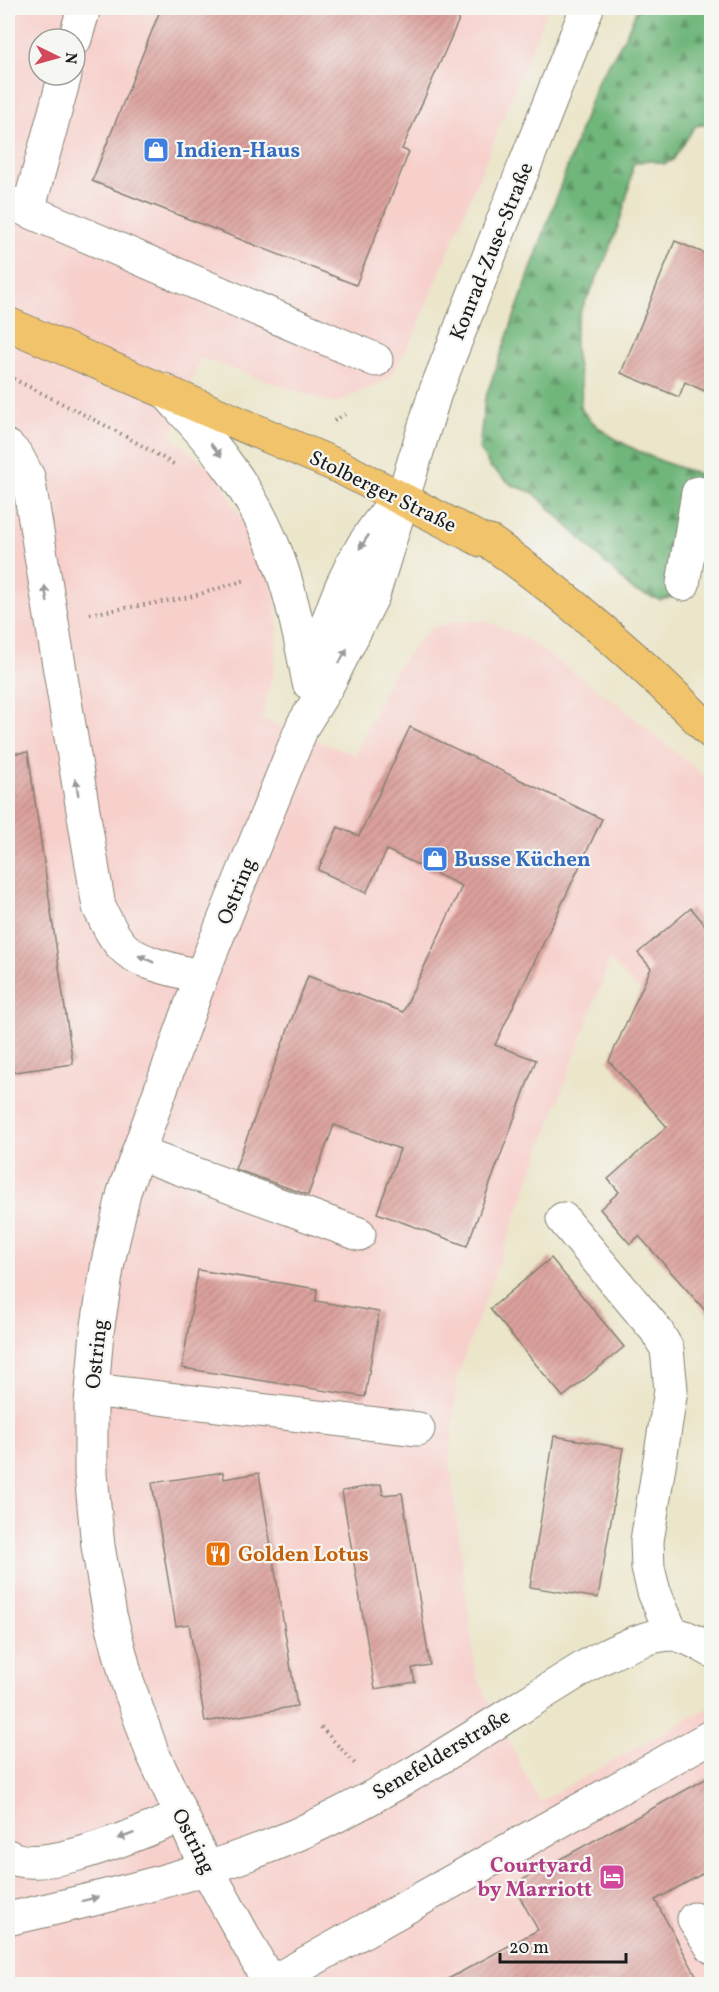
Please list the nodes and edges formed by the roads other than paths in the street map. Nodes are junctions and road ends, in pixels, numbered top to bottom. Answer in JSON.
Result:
{"nodes":[{"id":1,"x":84,"y":8,"type":"edge"},
{"id":2,"x":587,"y":8,"type":"edge"},
{"id":3,"x":78,"y":27,"type":"edge"},
{"id":4,"x":61,"y":87,"type":"edge"},
{"id":5,"x":18,"y":207,"type":"edge"},
{"id":6,"x":8,"y":324,"type":"edge"},
{"id":7,"x":376,"y":360,"type":"dead end"},
{"id":8,"x":164,"y":390,"type":"junction"},
{"id":9,"x":8,"y":447,"type":"edge"},
{"id":10,"x":698,"y":493,"type":"dead end"},
{"id":11,"x":401,"y":496,"type":"junction"},
{"id":12,"x":683,"y":584,"type":"dead end"},
{"id":13,"x":309,"y":683,"type":"junction"},
{"id":14,"x":303,"y":725,"type":"junction"},
{"id":15,"x":711,"y":733,"type":"edge"},
{"id":16,"x":201,"y":978,"type":"junction"},
{"id":17,"x":138,"y":1153,"type":"junction"},
{"id":18,"x":563,"y":1219,"type":"dead end"},
{"id":19,"x":359,"y":1234,"type":"dead end"},
{"id":20,"x":92,"y":1390,"type":"junction"},
{"id":21,"x":418,"y":1429,"type":"dead end"},
{"id":22,"x":672,"y":1634,"type":"junction"},
{"id":23,"x":711,"y":1650,"type":"edge"},
{"id":24,"x":711,"y":1736,"type":"edge"},
{"id":25,"x":181,"y":1817,"type":"junction"},
{"id":26,"x":8,"y":1856,"type":"edge"},
{"id":27,"x":207,"y":1869,"type":"junction"},
{"id":28,"x":8,"y":1892,"type":"edge"},
{"id":29,"x":21,"y":1916,"type":"edge"},
{"id":30,"x":694,"y":1919,"type":"dead end"},
{"id":31,"x":711,"y":1947,"type":"edge"},
{"id":32,"x":270,"y":1984,"type":"edge"}],
"edges":[{"from":1,"to":3,"type":"street"},
{"from":2,"to":11,"type":"street","name":"Konrad-Zuse-Straße"},
{"from":4,"to":5,"type":"street"},
{"from":5,"to":7,"type":"street"},
{"from":6,"to":8,"type":"main road","name":"Stolberger Straße"},
{"from":8,"to":11,"type":"main road","name":"Stolberger Straße"},
{"from":8,"to":13,"type":"street","one_way":true},
{"from":16,"to":9,"type":"street","one_way":true},
{"from":10,"to":12,"type":"street"},
{"from":11,"to":13,"type":"street","name":"Ostring","one_way":true},
{"from":14,"to":11,"type":"street","name":"Ostring","one_way":true},
{"from":11,"to":15,"type":"main road","name":"Stolberger Straße"},
{"from":13,"to":14,"type":"street","name":"Ostring"},
{"from":14,"to":16,"type":"street","name":"Ostring"},
{"from":16,"to":17,"type":"street","name":"Ostring"},
{"from":17,"to":19,"type":"street"},
{"from":17,"to":20,"type":"street","name":"Ostring"},
{"from":18,"to":22,"type":"street"},
{"from":20,"to":21,"type":"street"},
{"from":20,"to":25,"type":"street","name":"Ostring"},
{"from":22,"to":23,"type":"street"},
{"from":22,"to":27,"type":"street","name":"Senefelderstraße"},
{"from":24,"to":32,"type":"street","name":"Ostring"},
{"from":25,"to":26,"type":"street","one_way":true},
{"from":25,"to":27,"type":"street","name":"Ostring"},
{"from":29,"to":27,"type":"street","name":"Senefelderstraße","one_way":true},
{"from":27,"to":32,"type":"street","name":"Ostring"},
{"from":28,"to":29,"type":"street"},
{"from":30,"to":31,"type":"street"}]}
